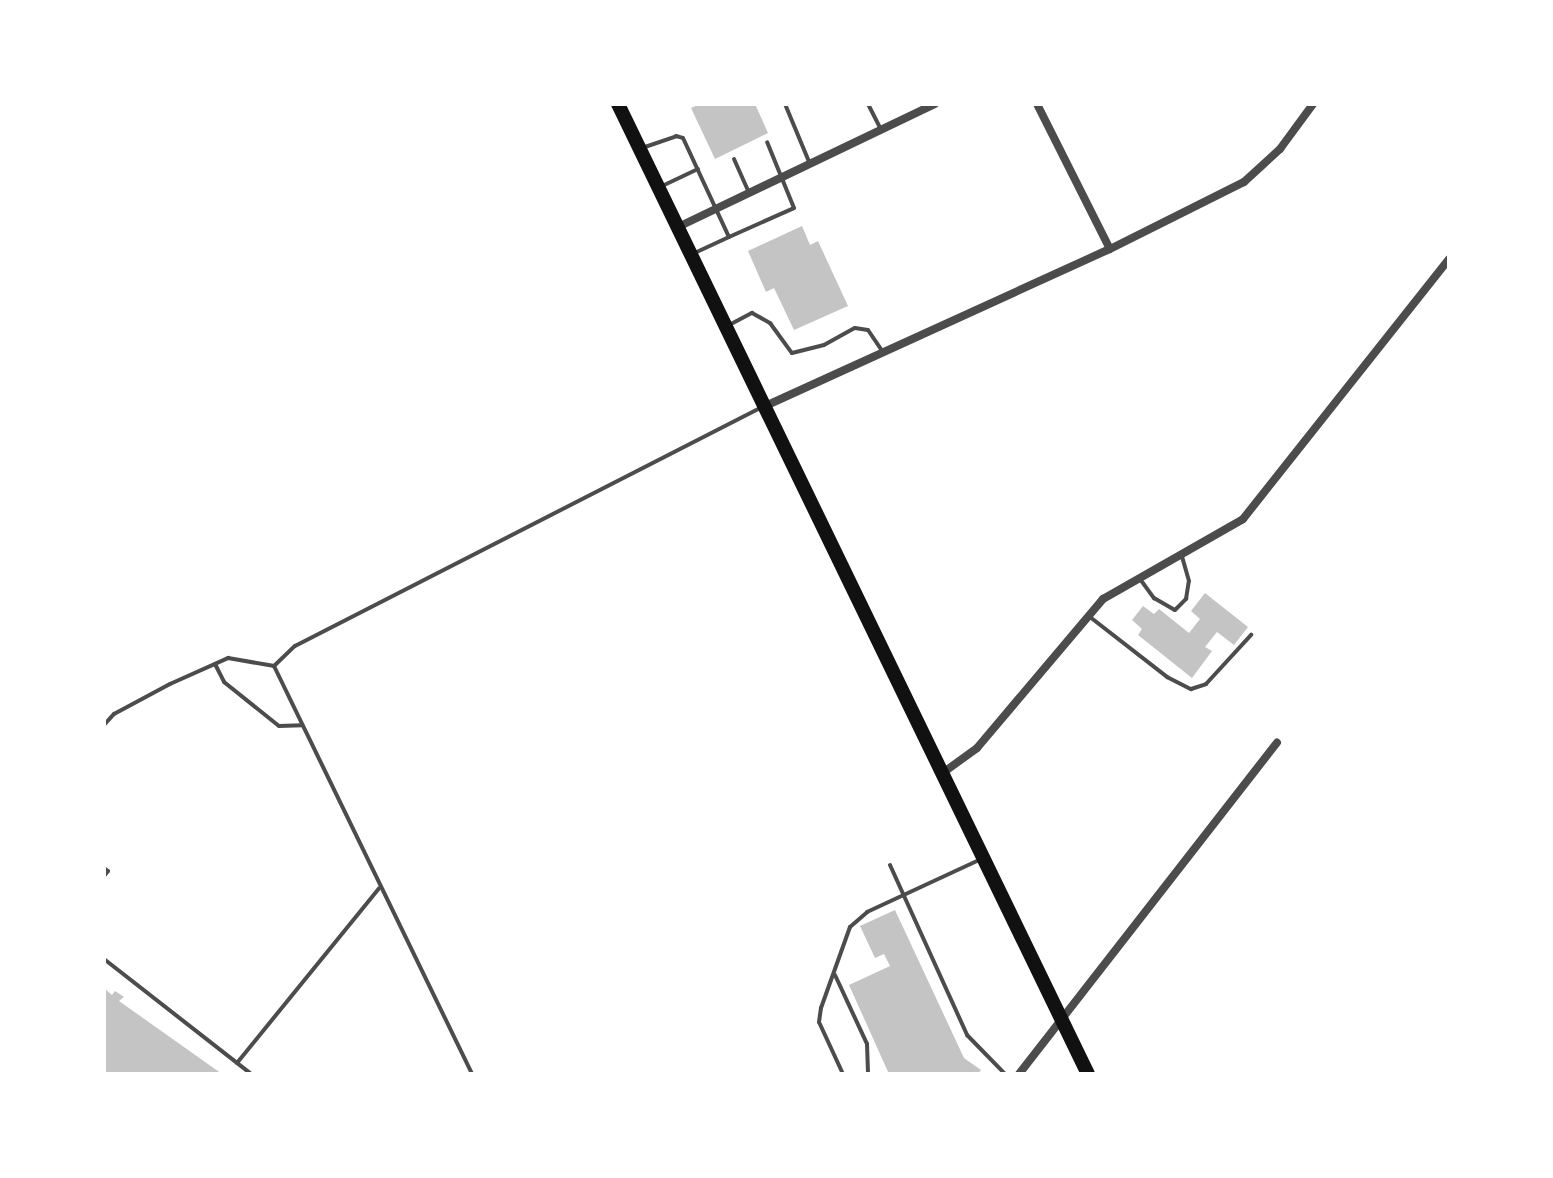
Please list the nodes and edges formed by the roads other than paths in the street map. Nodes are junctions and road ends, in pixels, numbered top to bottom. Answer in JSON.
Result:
{"nodes":[{"id":1,"x":618,"y":104,"type":"edge"},
{"id":2,"x":785,"y":104,"type":"edge"},
{"id":3,"x":868,"y":104,"type":"edge"},
{"id":4,"x":935,"y":104,"type":"edge"},
{"id":5,"x":1037,"y":104,"type":"edge"},
{"id":6,"x":1313,"y":104,"type":"edge"},
{"id":7,"x":881,"y":130,"type":"junction"},
{"id":8,"x":767,"y":142,"type":"dead end"},
{"id":9,"x":640,"y":149,"type":"junction"},
{"id":10,"x":734,"y":159,"type":"dead end"},
{"id":11,"x":810,"y":164,"type":"junction"},
{"id":12,"x":698,"y":169,"type":"junction"},
{"id":13,"x":783,"y":177,"type":"junction"},
{"id":14,"x":659,"y":187,"type":"junction"},
{"id":15,"x":749,"y":193,"type":"junction"},
{"id":16,"x":716,"y":209,"type":"junction"},
{"id":17,"x":678,"y":227,"type":"junction"},
{"id":18,"x":729,"y":237,"type":"junction"},
{"id":19,"x":1110,"y":249,"type":"junction"},
{"id":20,"x":691,"y":255,"type":"junction"},
{"id":21,"x":1449,"y":259,"type":"edge"},
{"id":22,"x":725,"y":327,"type":"junction"},
{"id":23,"x":883,"y":352,"type":"junction"},
{"id":24,"x":762,"y":407,"type":"junction"},
{"id":25,"x":1181,"y":553,"type":"junction"},
{"id":26,"x":1138,"y":577,"type":"junction"},
{"id":27,"x":1088,"y":615,"type":"junction"},
{"id":28,"x":1251,"y":635,"type":"dead end"},
{"id":29,"x":215,"y":664,"type":"junction"},
{"id":30,"x":274,"y":666,"type":"junction"},
{"id":31,"x":104,"y":725,"type":"edge"},
{"id":32,"x":302,"y":725,"type":"junction"},
{"id":33,"x":1277,"y":742,"type":"dead end"},
{"id":34,"x":944,"y":772,"type":"junction"},
{"id":35,"x":985,"y":857,"type":"junction"},
{"id":36,"x":890,"y":865,"type":"dead end"},
{"id":37,"x":104,"y":868,"type":"edge"},
{"id":38,"x":104,"y":876,"type":"edge"},
{"id":39,"x":380,"y":887,"type":"junction"},
{"id":40,"x":903,"y":895,"type":"junction"},
{"id":41,"x":104,"y":959,"type":"edge"},
{"id":42,"x":835,"y":975,"type":"junction"},
{"id":43,"x":1063,"y":1021,"type":"junction"},
{"id":44,"x":237,"y":1063,"type":"junction"},
{"id":45,"x":251,"y":1074,"type":"edge"},
{"id":46,"x":472,"y":1074,"type":"edge"},
{"id":47,"x":843,"y":1074,"type":"edge"},
{"id":48,"x":868,"y":1074,"type":"edge"},
{"id":49,"x":1005,"y":1074,"type":"edge"},
{"id":50,"x":1019,"y":1074,"type":"edge"},
{"id":51,"x":1088,"y":1074,"type":"edge"}],
"edges":[{"from":1,"to":9,"type":"highway"},
{"from":2,"to":11,"type":"lane"},
{"from":3,"to":7,"type":"lane"},
{"from":4,"to":7,"type":"street"},
{"from":5,"to":19,"type":"street"},
{"from":6,"to":19,"type":"street"},
{"from":7,"to":11,"type":"street"},
{"from":8,"to":13,"type":"lane"},
{"from":9,"to":12,"type":"lane"},
{"from":9,"to":14,"type":"highway"},
{"from":10,"to":15,"type":"lane"},
{"from":11,"to":13,"type":"street"},
{"from":12,"to":14,"type":"lane"},
{"from":12,"to":16,"type":"lane"},
{"from":13,"to":15,"type":"street"},
{"from":13,"to":18,"type":"lane"},
{"from":14,"to":17,"type":"highway"},
{"from":15,"to":16,"type":"street"},
{"from":16,"to":17,"type":"street"},
{"from":16,"to":18,"type":"lane"},
{"from":17,"to":20,"type":"highway"},
{"from":18,"to":20,"type":"lane"},
{"from":19,"to":23,"type":"street"},
{"from":20,"to":22,"type":"highway"},
{"from":21,"to":25,"type":"street"},
{"from":22,"to":23,"type":"lane"},
{"from":22,"to":24,"type":"highway"},
{"from":23,"to":24,"type":"street"},
{"from":24,"to":30,"type":"lane"},
{"from":24,"to":34,"type":"highway"},
{"from":25,"to":26,"type":"street"},
{"from":25,"to":26,"type":"lane"},
{"from":26,"to":27,"type":"street"},
{"from":27,"to":28,"type":"lane"},
{"from":27,"to":34,"type":"street"},
{"from":29,"to":30,"type":"lane"},
{"from":29,"to":31,"type":"lane"},
{"from":29,"to":32,"type":"lane"},
{"from":30,"to":32,"type":"lane"},
{"from":32,"to":39,"type":"lane"},
{"from":33,"to":43,"type":"street"},
{"from":34,"to":35,"type":"highway"},
{"from":35,"to":40,"type":"lane"},
{"from":35,"to":43,"type":"highway"},
{"from":36,"to":40,"type":"lane"},
{"from":37,"to":38,"type":"lane"},
{"from":39,"to":44,"type":"lane"},
{"from":39,"to":46,"type":"lane"},
{"from":40,"to":42,"type":"lane"},
{"from":40,"to":49,"type":"lane"},
{"from":41,"to":44,"type":"lane"},
{"from":42,"to":47,"type":"lane"},
{"from":42,"to":48,"type":"lane"},
{"from":43,"to":50,"type":"street"},
{"from":43,"to":51,"type":"highway"},
{"from":44,"to":45,"type":"lane"}]}
